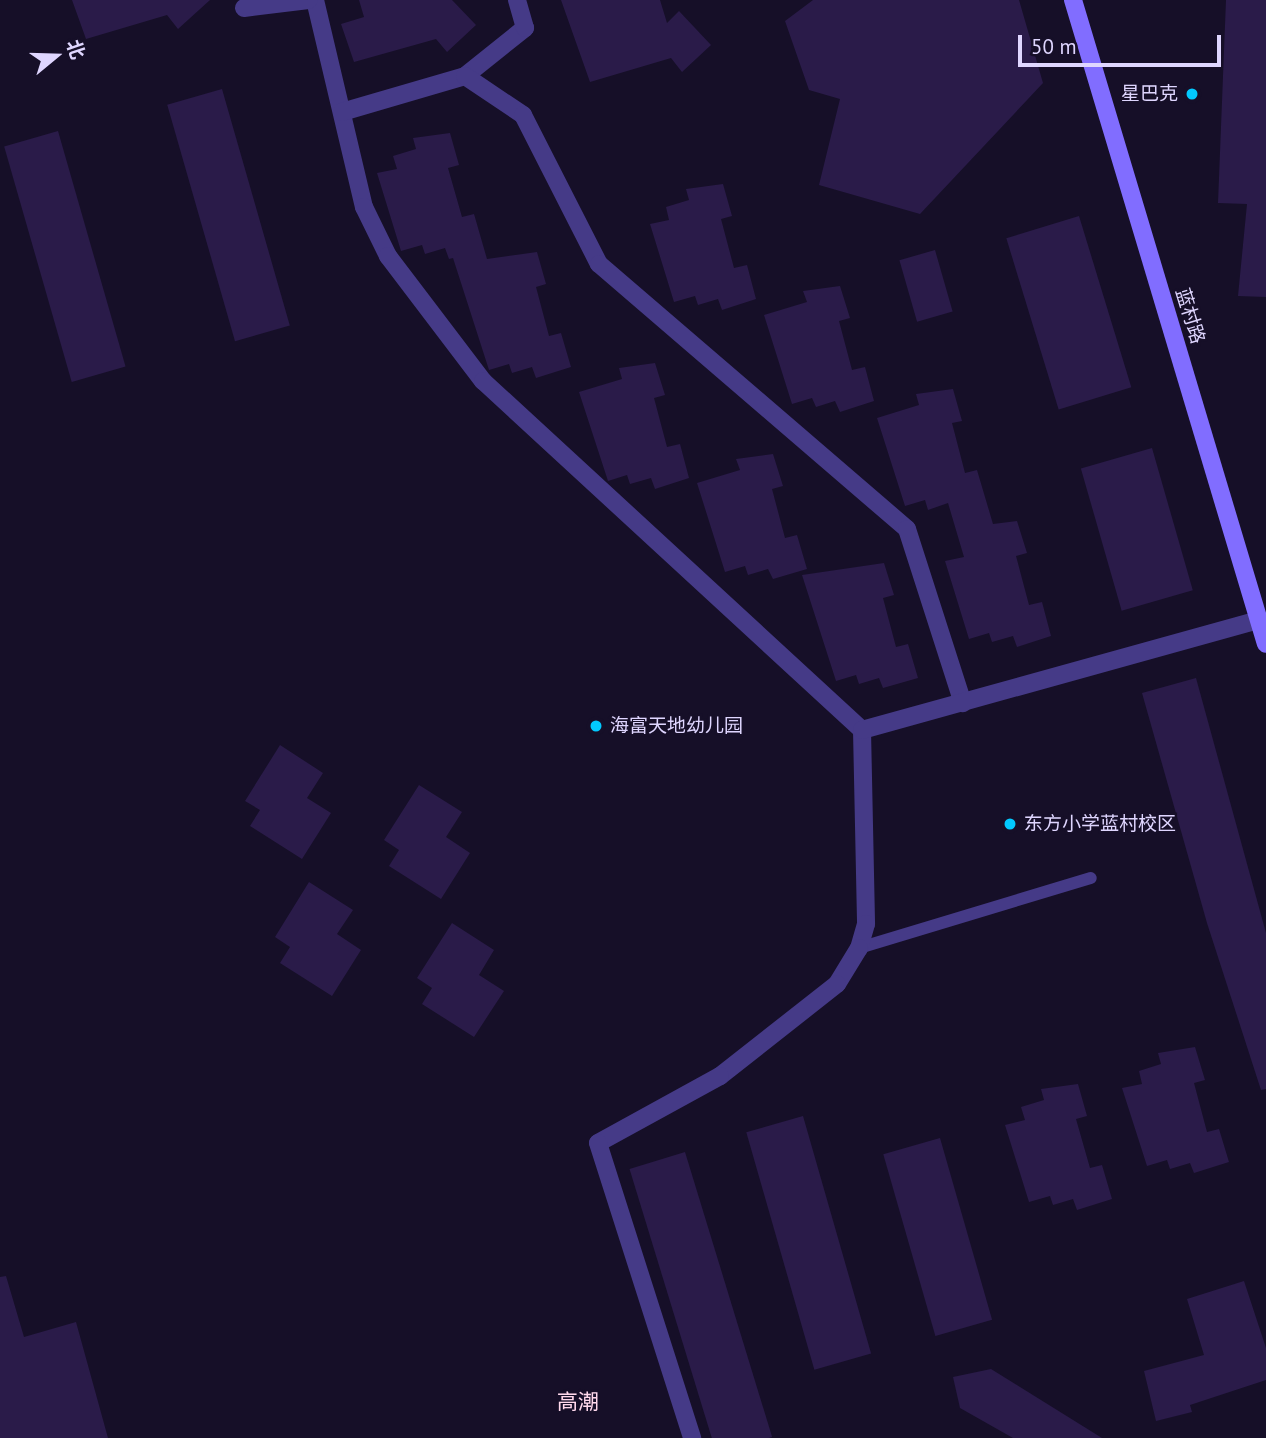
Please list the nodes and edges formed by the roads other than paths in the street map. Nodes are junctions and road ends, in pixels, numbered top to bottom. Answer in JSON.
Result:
{"nodes":[{"id":1,"x":309,"y":0,"type":"edge"},
{"id":2,"x":316,"y":0,"type":"edge"},
{"id":3,"x":517,"y":0,"type":"edge"},
{"id":4,"x":1073,"y":0,"type":"edge"},
{"id":5,"x":244,"y":8,"type":"dead end"},
{"id":6,"x":465,"y":76,"type":"junction"},
{"id":7,"x":342,"y":112,"type":"junction"},
{"id":8,"x":1259,"y":620,"type":"junction"},
{"id":9,"x":1266,"y":644,"type":"edge"},
{"id":10,"x":962,"y":703,"type":"junction"},
{"id":11,"x":862,"y":730,"type":"junction"},
{"id":12,"x":1091,"y":878,"type":"dead end"},
{"id":13,"x":859,"y":948,"type":"junction"},
{"id":14,"x":692,"y":1438,"type":"edge"}],
"edges":[{"from":1,"to":5,"type":"street"},
{"from":2,"to":7,"type":"street"},
{"from":3,"to":6,"type":"street"},
{"from":4,"to":8,"type":"street","name":"蓝村路"},
{"from":6,"to":7,"type":"street"},
{"from":6,"to":10,"type":"street"},
{"from":7,"to":11,"type":"street"},
{"from":8,"to":9,"type":"street","name":"蓝村路"},
{"from":8,"to":10,"type":"street"},
{"from":10,"to":11,"type":"street"},
{"from":11,"to":13,"type":"street"},
{"from":12,"to":13,"type":"lane"},
{"from":13,"to":14,"type":"street"}]}
